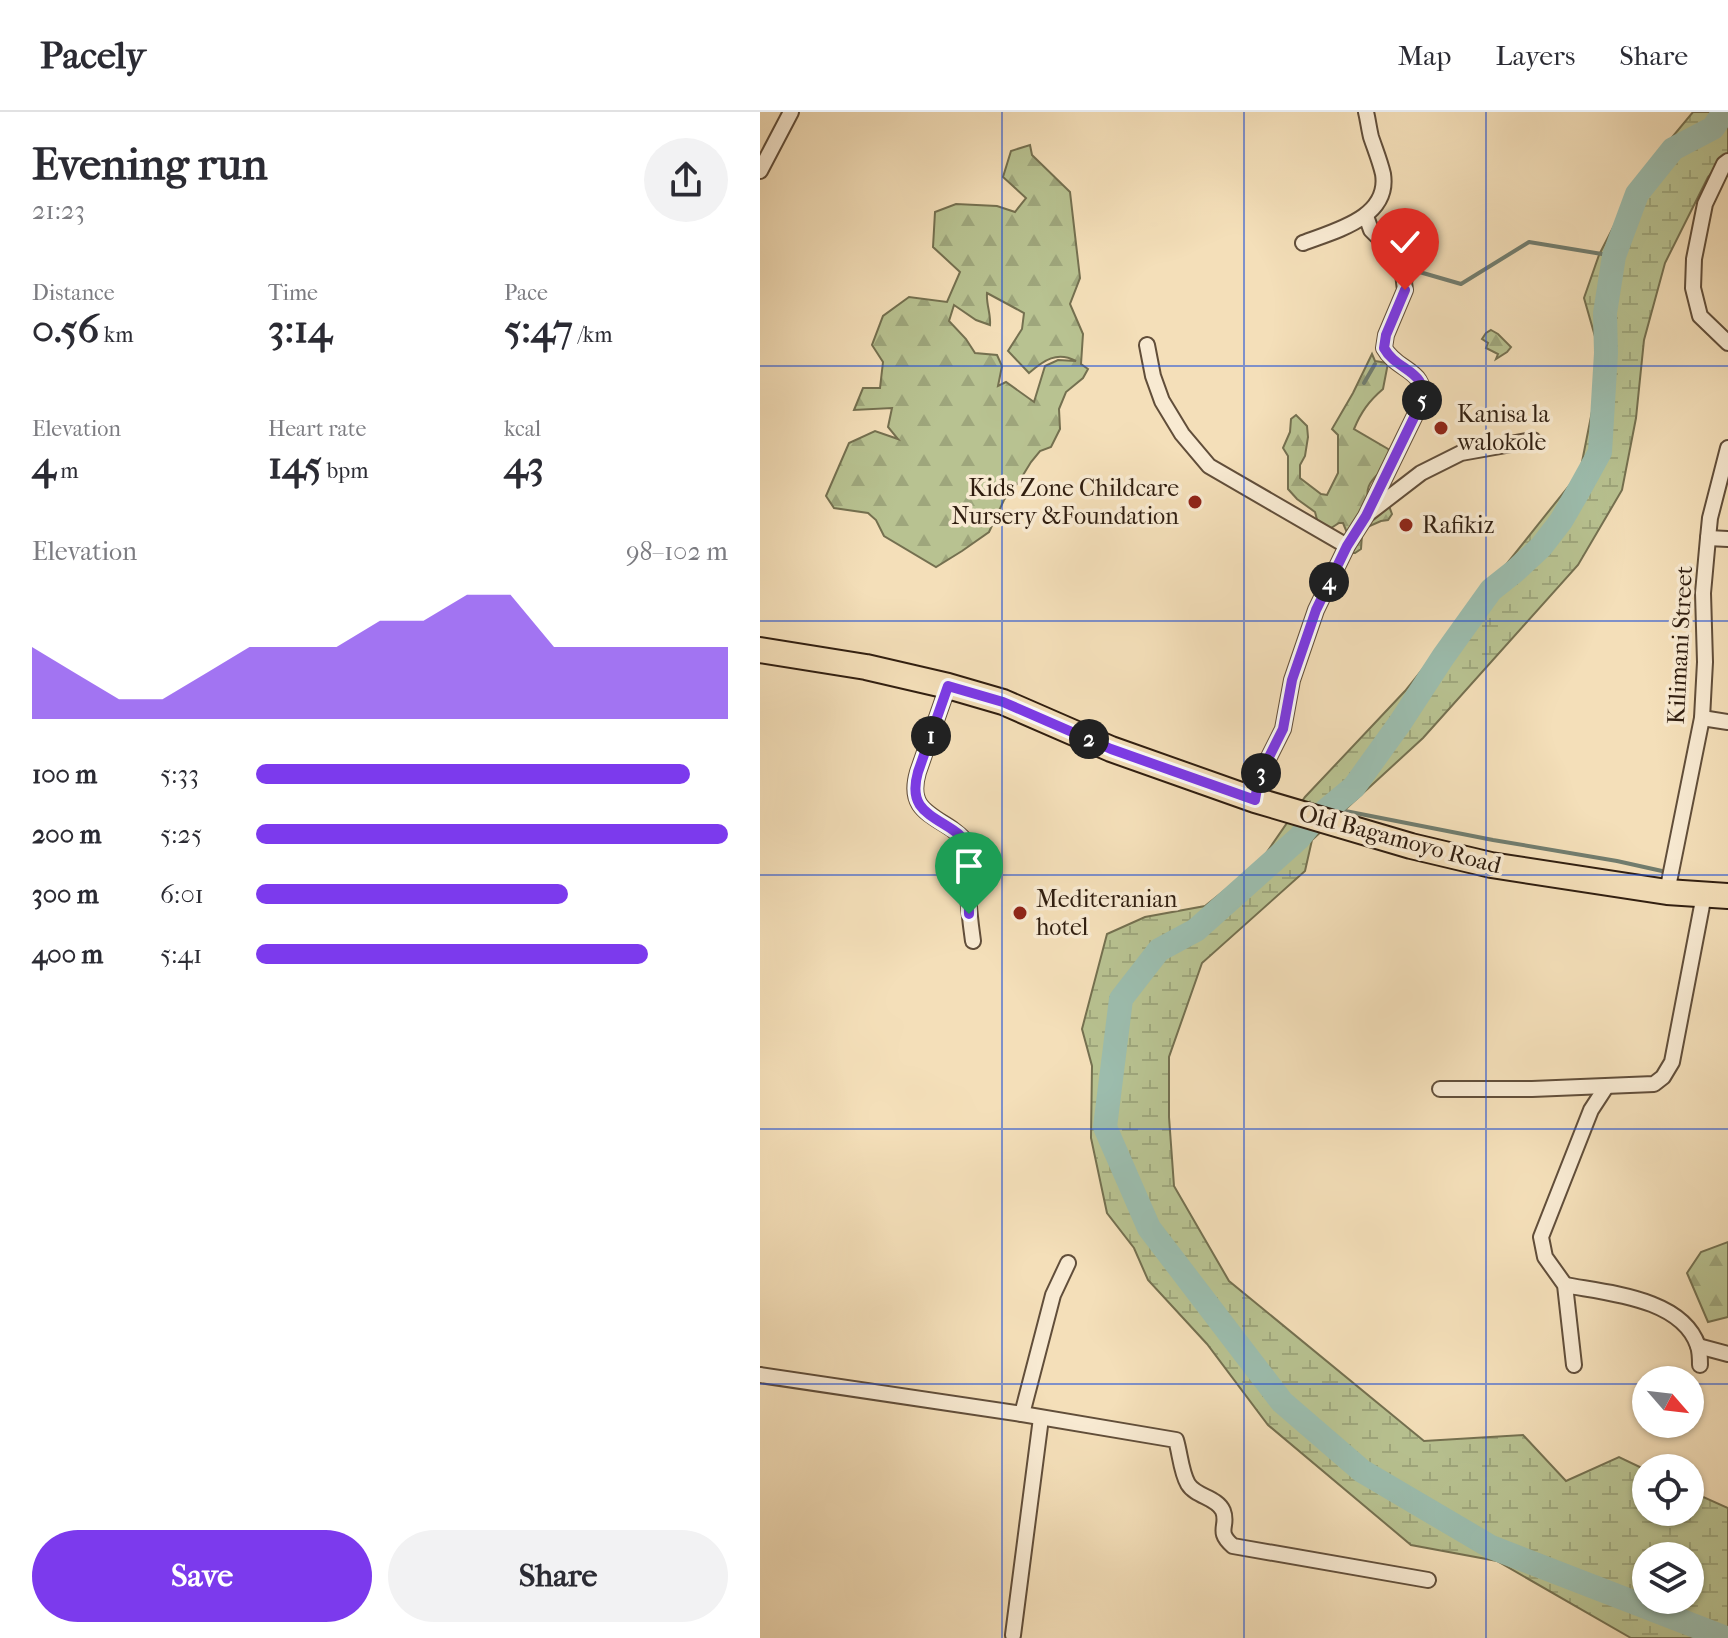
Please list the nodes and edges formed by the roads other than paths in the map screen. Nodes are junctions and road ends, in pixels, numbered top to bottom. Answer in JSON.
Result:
{"nodes":[{"id":1,"x":791,"y":112,"type":"edge"},
{"id":2,"x":1366,"y":112,"type":"edge"},
{"id":3,"x":1728,"y":161,"type":"edge"},
{"id":4,"x":760,"y":171,"type":"edge"},
{"id":5,"x":1366,"y":216,"type":"junction"},
{"id":6,"x":1303,"y":243,"type":"dead end"},
{"id":7,"x":1728,"y":343,"type":"edge"},
{"id":8,"x":1147,"y":345,"type":"dead end"},
{"id":9,"x":1533,"y":440,"type":"dead end"},
{"id":10,"x":1728,"y":448,"type":"edge"},
{"id":11,"x":1366,"y":516,"type":"junction"},
{"id":12,"x":1708,"y":538,"type":"junction"},
{"id":13,"x":1728,"y":539,"type":"edge"},
{"id":14,"x":1347,"y":546,"type":"junction"},
{"id":15,"x":760,"y":650,"type":"edge"},
{"id":16,"x":948,"y":686,"type":"junction"},
{"id":17,"x":1702,"y":718,"type":"junction"},
{"id":18,"x":1728,"y":722,"type":"edge"},
{"id":19,"x":1255,"y":800,"type":"junction"},
{"id":20,"x":1667,"y":892,"type":"junction"},
{"id":21,"x":1716,"y":896,"type":"edge"},
{"id":22,"x":973,"y":941,"type":"dead end"},
{"id":23,"x":1606,"y":1087,"type":"junction"},
{"id":24,"x":1440,"y":1089,"type":"dead end"},
{"id":25,"x":1068,"y":1263,"type":"dead end"},
{"id":26,"x":1565,"y":1285,"type":"junction"},
{"id":27,"x":1698,"y":1346,"type":"junction"},
{"id":28,"x":1728,"y":1354,"type":"edge"},
{"id":29,"x":1574,"y":1365,"type":"dead end"},
{"id":30,"x":1700,"y":1365,"type":"dead end"},
{"id":31,"x":760,"y":1375,"type":"edge"},
{"id":32,"x":1022,"y":1414,"type":"junction"},
{"id":33,"x":1041,"y":1418,"type":"junction"},
{"id":34,"x":1428,"y":1580,"type":"dead end"},
{"id":35,"x":1013,"y":1635,"type":"dead end"}],
"edges":[{"from":1,"to":4,"type":"street"},
{"from":2,"to":5,"type":"street"},
{"from":3,"to":7,"type":"street"},
{"from":5,"to":6,"type":"street"},
{"from":5,"to":11,"type":"street"},
{"from":8,"to":14,"type":"street"},
{"from":9,"to":11,"type":"street"},
{"from":10,"to":12,"type":"street","name":"Kilimani Street"},
{"from":11,"to":14,"type":"street"},
{"from":12,"to":13,"type":"street"},
{"from":12,"to":17,"type":"street","name":"Kilimani Street"},
{"from":14,"to":19,"type":"street"},
{"from":15,"to":16,"type":"main road","name":"Old Bagamoyo Road"},
{"from":16,"to":19,"type":"main road","name":"Old Bagamoyo Road"},
{"from":16,"to":22,"type":"street"},
{"from":17,"to":18,"type":"street"},
{"from":17,"to":20,"type":"street","name":"Kilimani Street"},
{"from":19,"to":20,"type":"main road","name":"Old Bagamoyo Road"},
{"from":20,"to":21,"type":"main road","name":"Old Bagamoyo Road"},
{"from":21,"to":23,"type":"street"},
{"from":23,"to":24,"type":"street"},
{"from":23,"to":26,"type":"street"},
{"from":25,"to":32,"type":"street"},
{"from":26,"to":27,"type":"street"},
{"from":26,"to":29,"type":"street"},
{"from":27,"to":28,"type":"street"},
{"from":27,"to":30,"type":"street"},
{"from":31,"to":32,"type":"street"},
{"from":32,"to":33,"type":"street"},
{"from":33,"to":34,"type":"street"},
{"from":33,"to":35,"type":"street"}]}
